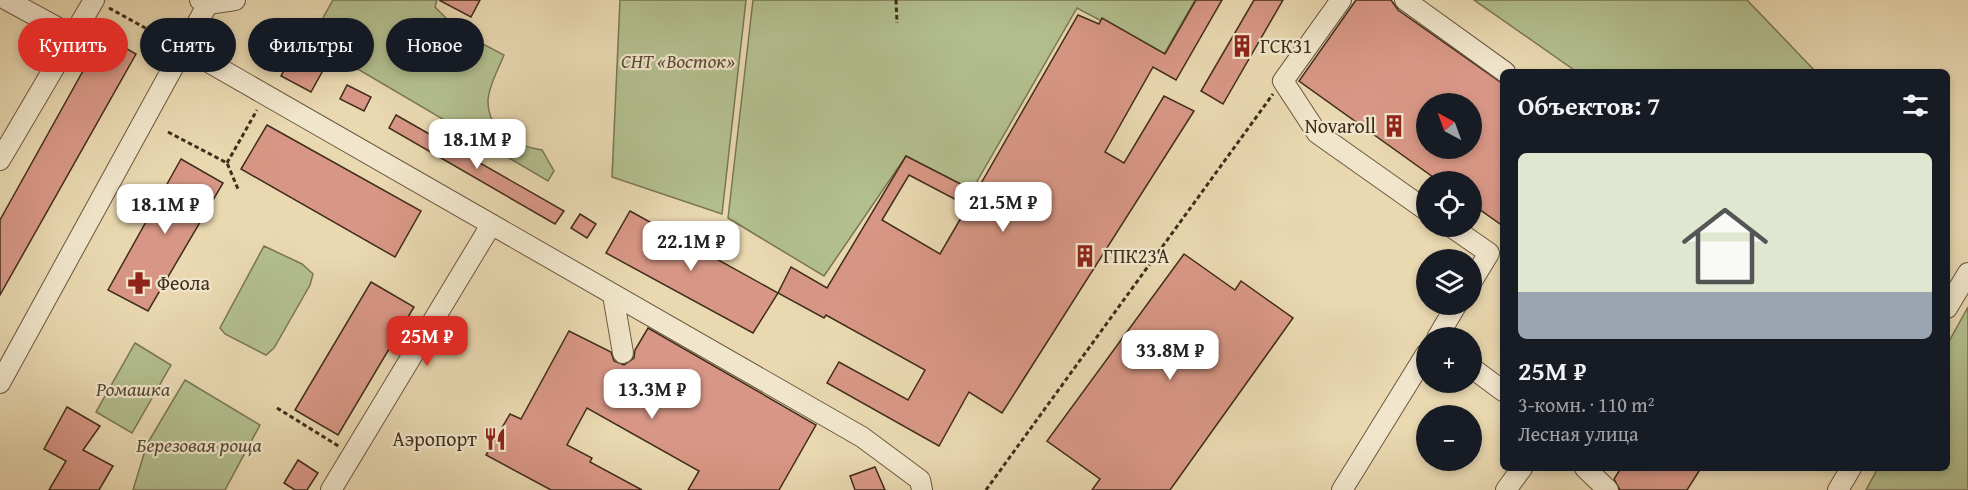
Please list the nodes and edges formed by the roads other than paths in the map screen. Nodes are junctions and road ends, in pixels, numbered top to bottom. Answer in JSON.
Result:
{"nodes":[{"id":1,"x":7,"y":0,"type":"edge"},
{"id":2,"x":94,"y":0,"type":"edge"},
{"id":3,"x":235,"y":0,"type":"edge"},
{"id":4,"x":1341,"y":0,"type":"edge"},
{"id":5,"x":1405,"y":0,"type":"edge"},
{"id":6,"x":206,"y":1,"type":"edge"},
{"id":7,"x":40,"y":18,"type":"edge"},
{"id":8,"x":84,"y":18,"type":"edge"},
{"id":9,"x":194,"y":18,"type":"edge"},
{"id":10,"x":1501,"y":69,"type":"edge"},
{"id":11,"x":52,"y":72,"type":"edge"},
{"id":12,"x":161,"y":72,"type":"edge"},
{"id":13,"x":225,"y":72,"type":"edge"},
{"id":14,"x":0,"y":160,"type":"edge"},
{"id":15,"x":1416,"y":203,"type":"edge"},
{"id":16,"x":490,"y":225,"type":"junction"},
{"id":17,"x":1467,"y":237,"type":"edge"},
{"id":18,"x":1496,"y":255,"type":"edge"},
{"id":19,"x":1482,"y":270,"type":"edge"},
{"id":20,"x":1968,"y":273,"type":"edge"},
{"id":21,"x":614,"y":294,"type":"junction"},
{"id":22,"x":1950,"y":303,"type":"edge"},
{"id":23,"x":622,"y":353,"type":"dead end"},
{"id":24,"x":1416,"y":370,"type":"edge"},
{"id":25,"x":1482,"y":375,"type":"edge"},
{"id":26,"x":0,"y":383,"type":"edge"},
{"id":27,"x":1500,"y":389,"type":"edge"},
{"id":28,"x":1520,"y":471,"type":"edge"},
{"id":29,"x":1589,"y":471,"type":"edge"},
{"id":30,"x":1849,"y":471,"type":"edge"},
{"id":31,"x":331,"y":490,"type":"edge"},
{"id":32,"x":922,"y":490,"type":"edge"},
{"id":33,"x":1342,"y":490,"type":"edge"},
{"id":34,"x":1506,"y":490,"type":"edge"},
{"id":35,"x":1608,"y":490,"type":"edge"},
{"id":36,"x":1838,"y":490,"type":"edge"}],
"edges":[{"from":1,"to":7,"type":"street"},
{"from":2,"to":8,"type":"street"},
{"from":3,"to":6,"type":"street"},
{"from":4,"to":15,"type":"street"},
{"from":5,"to":10,"type":"street"},
{"from":6,"to":9,"type":"street"},
{"from":11,"to":14,"type":"street"},
{"from":12,"to":26,"type":"street"},
{"from":13,"to":16,"type":"street"},
{"from":16,"to":21,"type":"street"},
{"from":16,"to":31,"type":"street"},
{"from":17,"to":18,"type":"street"},
{"from":18,"to":19,"type":"street"},
{"from":20,"to":22,"type":"street"},
{"from":21,"to":23,"type":"street"},
{"from":21,"to":32,"type":"street"},
{"from":24,"to":33,"type":"street"},
{"from":25,"to":27,"type":"street"},
{"from":28,"to":34,"type":"street"},
{"from":29,"to":35,"type":"street"},
{"from":30,"to":36,"type":"street"}]}
